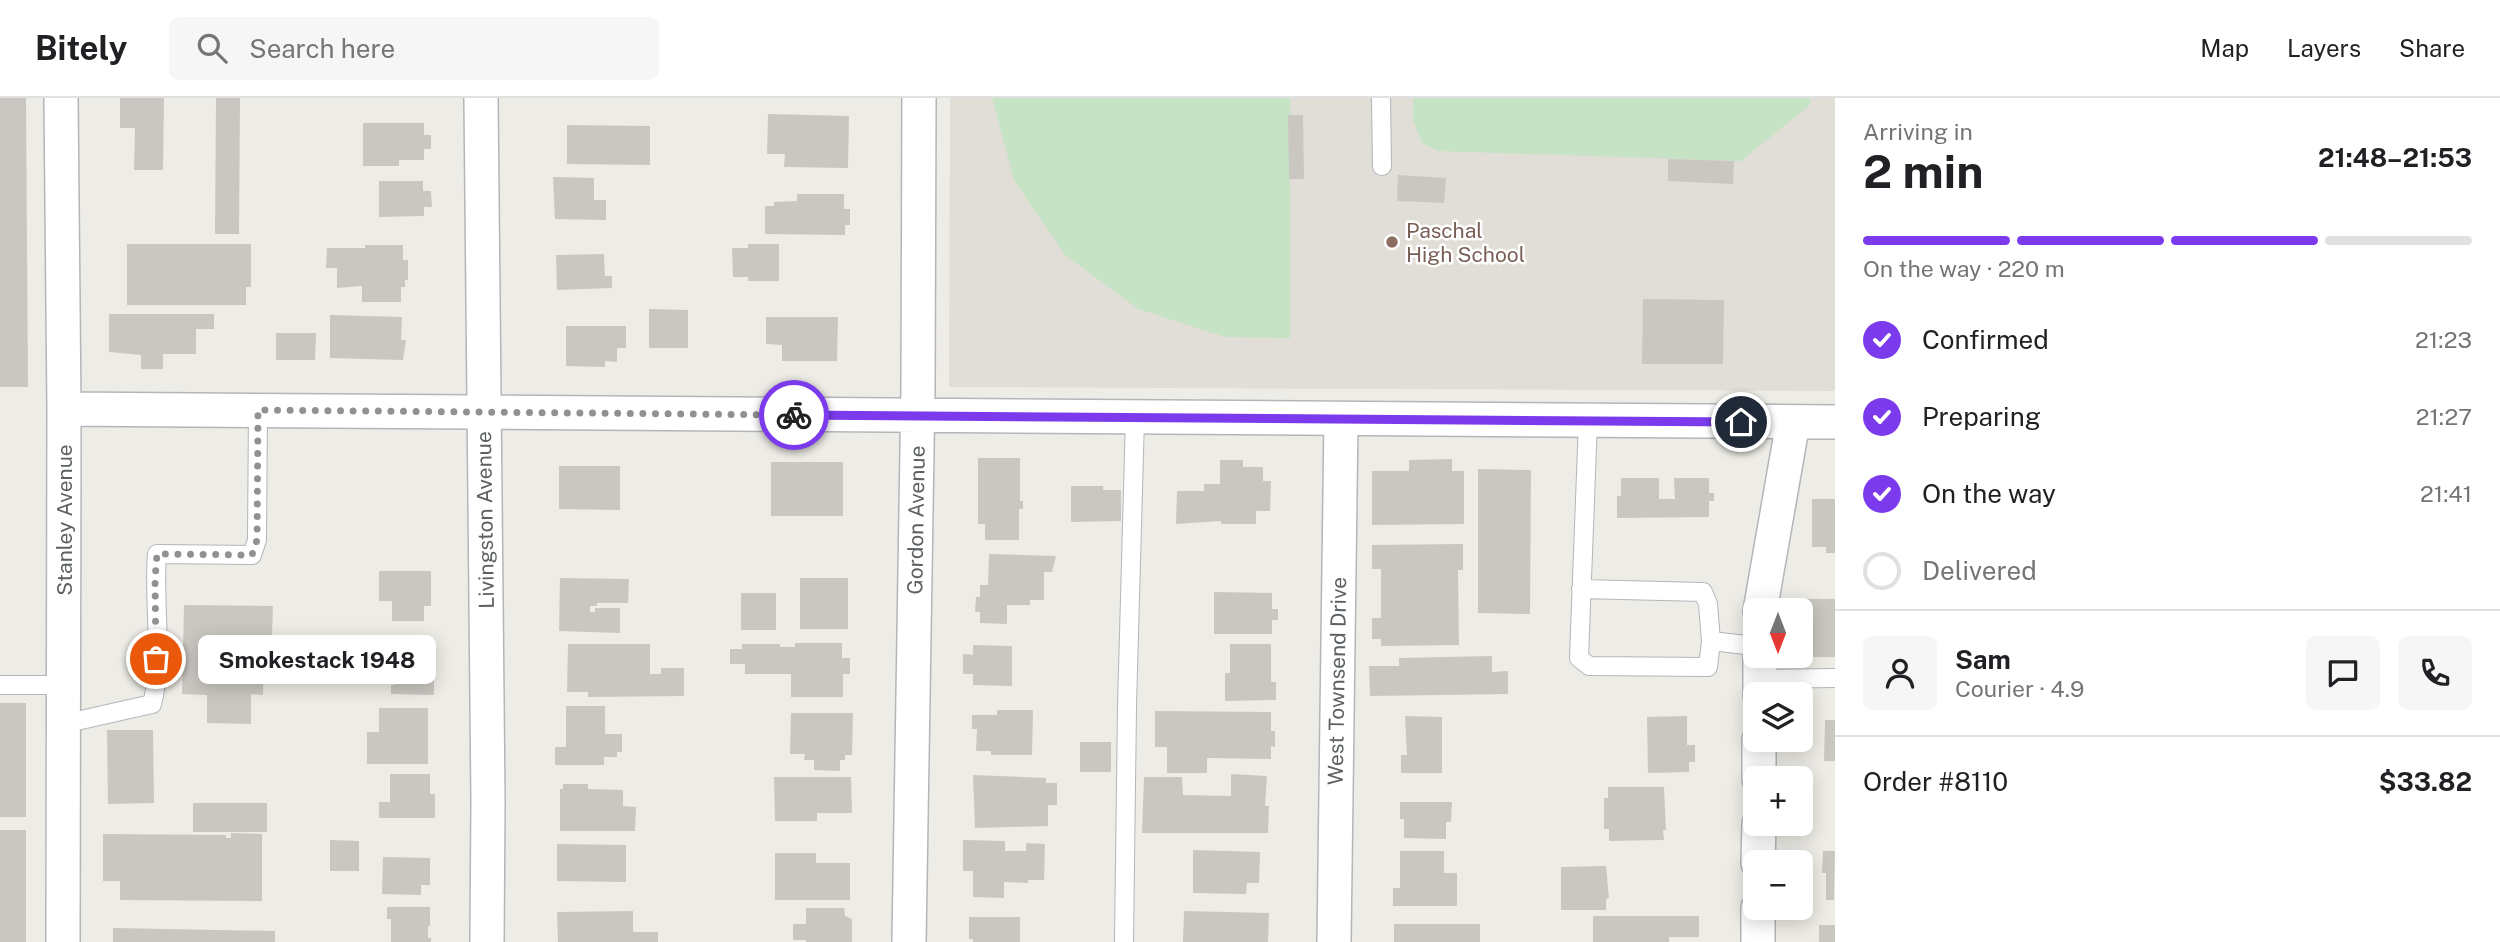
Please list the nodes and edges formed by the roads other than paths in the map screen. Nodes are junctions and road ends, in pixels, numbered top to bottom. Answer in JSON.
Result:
{"nodes":[{"id":1,"x":61,"y":98,"type":"edge"},
{"id":2,"x":481,"y":98,"type":"edge"},
{"id":3,"x":919,"y":98,"type":"edge"},
{"id":4,"x":1381,"y":98,"type":"edge"},
{"id":5,"x":1382,"y":166,"type":"dead end"},
{"id":6,"x":64,"y":409,"type":"junction"},
{"id":7,"x":258,"y":410,"type":"junction"},
{"id":8,"x":484,"y":412,"type":"junction"},
{"id":9,"x":917,"y":416,"type":"junction"},
{"id":10,"x":1135,"y":418,"type":"junction"},
{"id":11,"x":1341,"y":419,"type":"junction"},
{"id":12,"x":1588,"y":421,"type":"junction"},
{"id":13,"x":1793,"y":422,"type":"junction"},
{"id":14,"x":1835,"y":422,"type":"edge"},
{"id":15,"x":1581,"y":589,"type":"junction"},
{"id":16,"x":1762,"y":598,"type":"edge"},
{"id":17,"x":1711,"y":641,"type":"junction"},
{"id":18,"x":1743,"y":645,"type":"edge"},
{"id":19,"x":1760,"y":677,"type":"edge"},
{"id":20,"x":1835,"y":678,"type":"edge"},
{"id":21,"x":0,"y":685,"type":"edge"},
{"id":22,"x":64,"y":685,"type":"junction"},
{"id":23,"x":63,"y":724,"type":"junction"},
{"id":24,"x":1758,"y":920,"type":"edge"},
{"id":25,"x":63,"y":942,"type":"edge"},
{"id":26,"x":487,"y":942,"type":"edge"},
{"id":27,"x":909,"y":942,"type":"edge"},
{"id":28,"x":1124,"y":942,"type":"edge"},
{"id":29,"x":1334,"y":942,"type":"edge"},
{"id":30,"x":1758,"y":942,"type":"edge"}],
"edges":[{"from":1,"to":6,"type":"street","name":"Stanley Avenue"},
{"from":2,"to":8,"type":"street","name":"Livingston Avenue"},
{"from":3,"to":9,"type":"street","name":"Gordon Avenue"},
{"from":4,"to":5,"type":"lane"},
{"from":6,"to":7,"type":"street"},
{"from":6,"to":22,"type":"street","name":"Stanley Avenue"},
{"from":7,"to":8,"type":"street"},
{"from":7,"to":23,"type":"lane"},
{"from":8,"to":9,"type":"street"},
{"from":8,"to":26,"type":"street","name":"Livingston Avenue"},
{"from":9,"to":10,"type":"street"},
{"from":9,"to":27,"type":"street","name":"Gordon Avenue"},
{"from":10,"to":11,"type":"street"},
{"from":10,"to":28,"type":"lane"},
{"from":11,"to":12,"type":"street"},
{"from":11,"to":29,"type":"street","name":"West Townsend Drive"},
{"from":12,"to":13,"type":"street"},
{"from":12,"to":15,"type":"lane"},
{"from":13,"to":14,"type":"street"},
{"from":13,"to":16,"type":"street"},
{"from":15,"to":17,"type":"lane"},
{"from":15,"to":17,"type":"lane"},
{"from":17,"to":18,"type":"lane"},
{"from":19,"to":20,"type":"lane"},
{"from":21,"to":22,"type":"lane"},
{"from":22,"to":23,"type":"street","name":"Stanley Avenue"},
{"from":23,"to":25,"type":"street","name":"Stanley Avenue"},
{"from":24,"to":30,"type":"street"}]}
